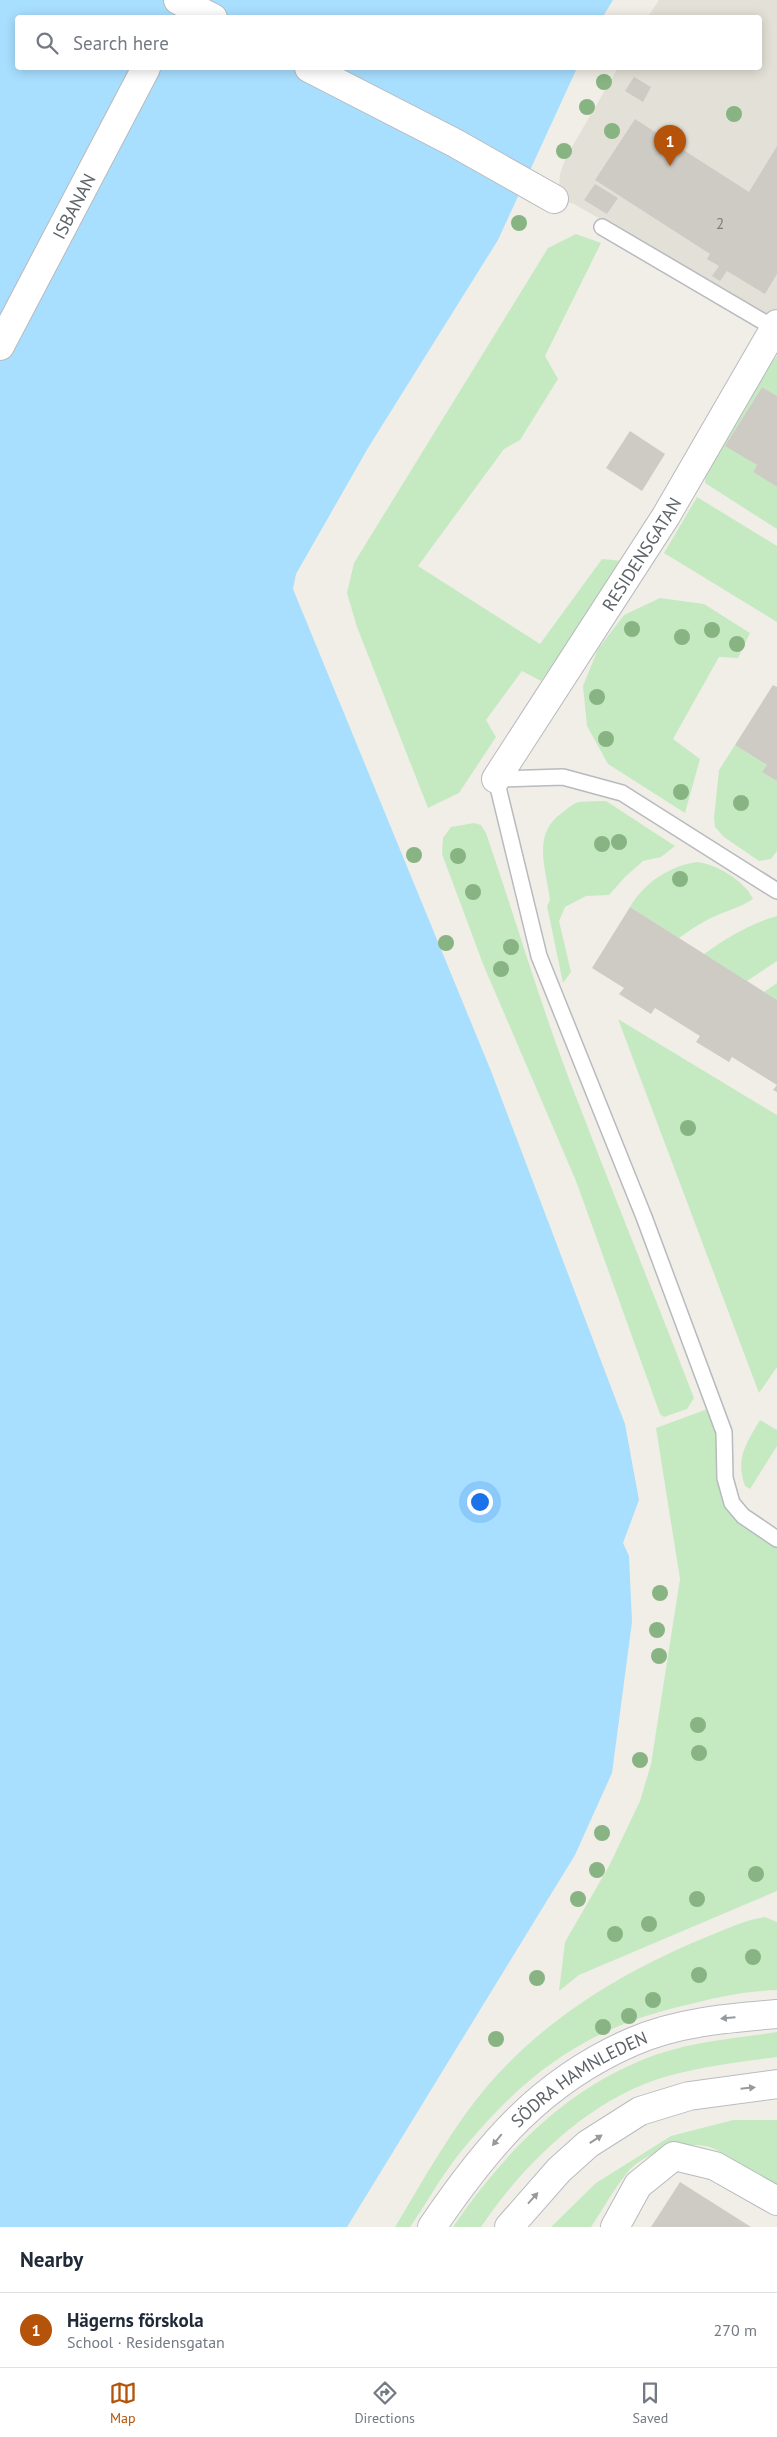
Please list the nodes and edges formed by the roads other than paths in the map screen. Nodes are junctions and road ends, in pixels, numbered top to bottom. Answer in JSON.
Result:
{"nodes":[{"id":1,"x":178,"y":5,"type":"edge"},
{"id":2,"x":205,"y":15,"type":"edge"},
{"id":3,"x":145,"y":70,"type":"edge"},
{"id":4,"x":313,"y":70,"type":"edge"},
{"id":5,"x":554,"y":199,"type":"dead end"},
{"id":6,"x":602,"y":227,"type":"dead end"},
{"id":7,"x":776,"y":326,"type":"edge"},
{"id":8,"x":0,"y":346,"type":"edge"},
{"id":9,"x":496,"y":779,"type":"junction"},
{"id":10,"x":777,"y":891,"type":"edge"},
{"id":11,"x":777,"y":1540,"type":"edge"},
{"id":12,"x":777,"y":2014,"type":"edge"},
{"id":13,"x":777,"y":2084,"type":"edge"},
{"id":14,"x":777,"y":2201,"type":"edge"},
{"id":15,"x":432,"y":2227,"type":"edge"},
{"id":16,"x":509,"y":2227,"type":"edge"},
{"id":17,"x":615,"y":2227,"type":"edge"}],
"edges":[{"from":1,"to":2,"type":"street"},
{"from":3,"to":8,"type":"street","name":"ISBANAN"},
{"from":4,"to":5,"type":"street"},
{"from":6,"to":7,"type":"lane"},
{"from":7,"to":9,"type":"street","name":"RESIDENSGATAN"},
{"from":9,"to":10,"type":"lane"},
{"from":9,"to":11,"type":"lane"},
{"from":12,"to":15,"type":"street","name":"SÖDRA HAMNLEDEN","one_way":true},
{"from":16,"to":13,"type":"street","one_way":true},
{"from":14,"to":17,"type":"street"}]}
